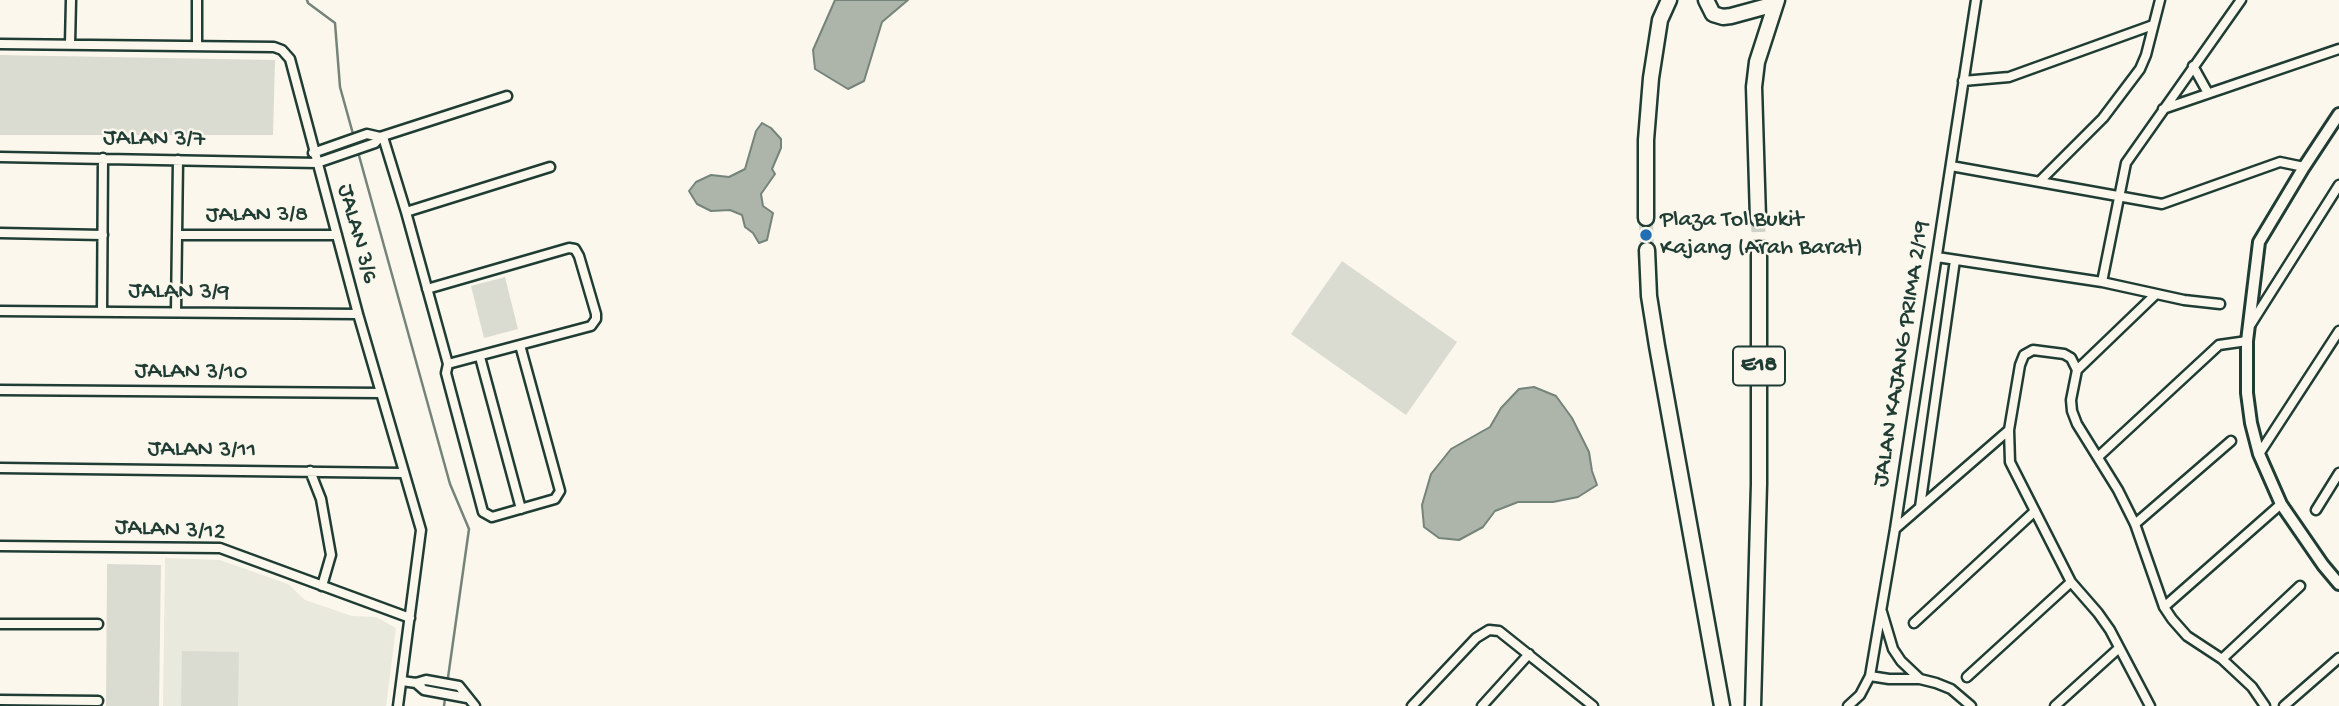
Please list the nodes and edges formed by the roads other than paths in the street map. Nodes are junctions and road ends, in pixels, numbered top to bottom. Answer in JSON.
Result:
{"nodes":[{"id":1,"x":71,"y":0,"type":"edge"},
{"id":2,"x":197,"y":0,"type":"edge"},
{"id":3,"x":1669,"y":0,"type":"edge"},
{"id":4,"x":1706,"y":0,"type":"edge"},
{"id":5,"x":1976,"y":0,"type":"edge"},
{"id":6,"x":2160,"y":0,"type":"edge"},
{"id":7,"x":2241,"y":0,"type":"edge"},
{"id":8,"x":1776,"y":2,"type":"edge"},
{"id":9,"x":2153,"y":24,"type":"junction"},
{"id":10,"x":0,"y":44,"type":"edge"},
{"id":11,"x":70,"y":44,"type":"junction"},
{"id":12,"x":197,"y":45,"type":"junction"},
{"id":13,"x":2339,"y":49,"type":"edge"},
{"id":14,"x":2193,"y":66,"type":"junction"},
{"id":15,"x":1963,"y":81,"type":"junction"},
{"id":16,"x":2208,"y":93,"type":"junction"},
{"id":17,"x":507,"y":96,"type":"dead end"},
{"id":18,"x":2163,"y":109,"type":"junction"},
{"id":19,"x":2339,"y":114,"type":"edge"},
{"id":20,"x":381,"y":137,"type":"junction"},
{"id":21,"x":315,"y":151,"type":"junction"},
{"id":22,"x":0,"y":157,"type":"edge"},
{"id":23,"x":103,"y":158,"type":"junction"},
{"id":24,"x":178,"y":160,"type":"junction"},
{"id":25,"x":306,"y":162,"type":"junction"},
{"id":26,"x":317,"y":163,"type":"junction"},
{"id":27,"x":1951,"y":166,"type":"junction"},
{"id":28,"x":550,"y":167,"type":"dead end"},
{"id":29,"x":2304,"y":167,"type":"junction"},
{"id":30,"x":2041,"y":180,"type":"junction"},
{"id":31,"x":2339,"y":185,"type":"edge"},
{"id":32,"x":2120,"y":196,"type":"junction"},
{"id":33,"x":406,"y":212,"type":"junction"},
{"id":34,"x":1646,"y":218,"type":"tunnel mouth"},
{"id":35,"x":1758,"y":218,"type":"tunnel mouth"},
{"id":36,"x":0,"y":233,"type":"edge"},
{"id":37,"x":103,"y":235,"type":"junction"},
{"id":38,"x":177,"y":235,"type":"junction"},
{"id":39,"x":337,"y":235,"type":"junction"},
{"id":40,"x":1759,"y":249,"type":"tunnel mouth"},
{"id":41,"x":1647,"y":250,"type":"tunnel mouth"},
{"id":42,"x":1937,"y":257,"type":"junction"},
{"id":43,"x":1955,"y":260,"type":"junction"},
{"id":44,"x":2102,"y":282,"type":"junction"},
{"id":45,"x":427,"y":289,"type":"junction"},
{"id":46,"x":2156,"y":294,"type":"junction"},
{"id":47,"x":2220,"y":304,"type":"dead end"},
{"id":48,"x":0,"y":311,"type":"edge"},
{"id":49,"x":102,"y":311,"type":"junction"},
{"id":50,"x":176,"y":312,"type":"junction"},
{"id":51,"x":358,"y":314,"type":"junction"},
{"id":52,"x":2248,"y":329,"type":"junction"},
{"id":53,"x":2339,"y":331,"type":"edge"},
{"id":54,"x":2247,"y":341,"type":"junction"},
{"id":55,"x":520,"y":345,"type":"junction"},
{"id":56,"x":480,"y":357,"type":"junction"},
{"id":57,"x":448,"y":364,"type":"junction"},
{"id":58,"x":2077,"y":370,"type":"junction"},
{"id":59,"x":0,"y":390,"type":"edge"},
{"id":60,"x":381,"y":393,"type":"junction"},
{"id":61,"x":2009,"y":430,"type":"junction"},
{"id":62,"x":2231,"y":441,"type":"dead end"},
{"id":63,"x":2259,"y":454,"type":"junction"},
{"id":64,"x":2098,"y":457,"type":"junction"},
{"id":65,"x":0,"y":468,"type":"edge"},
{"id":66,"x":310,"y":471,"type":"junction"},
{"id":67,"x":404,"y":473,"type":"junction"},
{"id":68,"x":2339,"y":473,"type":"edge"},
{"id":69,"x":2281,"y":505,"type":"junction"},
{"id":70,"x":1920,"y":507,"type":"junction"},
{"id":71,"x":521,"y":509,"type":"junction"},
{"id":72,"x":2316,"y":510,"type":"dead end"},
{"id":73,"x":2035,"y":511,"type":"junction"},
{"id":74,"x":2135,"y":524,"type":"junction"},
{"id":75,"x":1895,"y":529,"type":"junction"},
{"id":76,"x":0,"y":546,"type":"edge"},
{"id":77,"x":2071,"y":582,"type":"junction"},
{"id":78,"x":2339,"y":584,"type":"edge"},
{"id":79,"x":322,"y":586,"type":"junction"},
{"id":80,"x":2300,"y":586,"type":"dead end"},
{"id":81,"x":2164,"y":607,"type":"junction"},
{"id":82,"x":1881,"y":610,"type":"junction"},
{"id":83,"x":410,"y":618,"type":"junction"},
{"id":84,"x":1914,"y":623,"type":"dead end"},
{"id":85,"x":0,"y":624,"type":"edge"},
{"id":86,"x":98,"y":624,"type":"dead end"},
{"id":87,"x":2119,"y":648,"type":"junction"},
{"id":88,"x":1529,"y":654,"type":"junction"},
{"id":89,"x":2339,"y":658,"type":"edge"},
{"id":90,"x":2222,"y":659,"type":"junction"},
{"id":91,"x":1870,"y":676,"type":"junction"},
{"id":92,"x":1967,"y":677,"type":"dead end"},
{"id":93,"x":1920,"y":679,"type":"junction"},
{"id":94,"x":402,"y":681,"type":"junction"},
{"id":95,"x":416,"y":683,"type":"junction"},
{"id":96,"x":467,"y":698,"type":"junction"},
{"id":97,"x":0,"y":701,"type":"edge"},
{"id":98,"x":97,"y":701,"type":"dead end"},
{"id":99,"x":1754,"y":701,"type":"edge"},
{"id":100,"x":398,"y":706,"type":"edge"},
{"id":101,"x":475,"y":706,"type":"edge"},
{"id":102,"x":1412,"y":706,"type":"edge"},
{"id":103,"x":1482,"y":706,"type":"edge"},
{"id":104,"x":1593,"y":706,"type":"edge"},
{"id":105,"x":1722,"y":706,"type":"edge"},
{"id":106,"x":1849,"y":706,"type":"edge"},
{"id":107,"x":1971,"y":706,"type":"edge"},
{"id":108,"x":2055,"y":706,"type":"edge"},
{"id":109,"x":2150,"y":706,"type":"edge"},
{"id":110,"x":2265,"y":706,"type":"edge"},
{"id":111,"x":2284,"y":706,"type":"edge"}],
"edges":[{"from":1,"to":11,"type":"street"},
{"from":2,"to":12,"type":"street"},
{"from":3,"to":34,"type":"highway"},
{"from":4,"to":8,"type":"highway"},
{"from":5,"to":15,"type":"street","name":"JALAN KAJANG PRIMA 2/19"},
{"from":6,"to":9,"type":"street"},
{"from":7,"to":14,"type":"street"},
{"from":8,"to":35,"type":"highway"},
{"from":9,"to":15,"type":"street"},
{"from":9,"to":30,"type":"street"},
{"from":10,"to":11,"type":"street","name":"JALAN 3/6"},
{"from":11,"to":12,"type":"street","name":"JALAN 3/6"},
{"from":12,"to":21,"type":"street","name":"JALAN 3/6"},
{"from":13,"to":16,"type":"street"},
{"from":14,"to":16,"type":"street"},
{"from":14,"to":18,"type":"street"},
{"from":15,"to":27,"type":"street","name":"JALAN KAJANG PRIMA 2/19"},
{"from":16,"to":18,"type":"street"},
{"from":17,"to":20,"type":"street"},
{"from":18,"to":32,"type":"street"},
{"from":19,"to":29,"type":"street"},
{"from":20,"to":21,"type":"street"},
{"from":20,"to":26,"type":"street"},
{"from":20,"to":33,"type":"street"},
{"from":21,"to":25,"type":"street"},
{"from":21,"to":26,"type":"street","name":"JALAN 3/6"},
{"from":22,"to":23,"type":"street","name":"JALAN 3/7"},
{"from":23,"to":24,"type":"street","name":"JALAN 3/7"},
{"from":23,"to":37,"type":"street"},
{"from":24,"to":25,"type":"street","name":"JALAN 3/7"},
{"from":24,"to":38,"type":"street"},
{"from":25,"to":26,"type":"street","name":"JALAN 3/7"},
{"from":26,"to":39,"type":"street","name":"JALAN 3/6"},
{"from":27,"to":30,"type":"street"},
{"from":27,"to":42,"type":"street","name":"JALAN KAJANG PRIMA 2/19"},
{"from":28,"to":33,"type":"street"},
{"from":29,"to":32,"type":"street"},
{"from":29,"to":52,"type":"street"},
{"from":30,"to":32,"type":"street"},
{"from":31,"to":52,"type":"street"},
{"from":32,"to":44,"type":"street"},
{"from":33,"to":45,"type":"street"},
{"from":36,"to":37,"type":"street"},
{"from":37,"to":49,"type":"street"},
{"from":38,"to":39,"type":"street","name":"JALAN 3/8"},
{"from":38,"to":50,"type":"street"},
{"from":39,"to":51,"type":"street","name":"JALAN 3/6"},
{"from":40,"to":99,"type":"highway","number":"E18"},
{"from":41,"to":105,"type":"highway"},
{"from":42,"to":43,"type":"street"},
{"from":42,"to":75,"type":"street","name":"JALAN KAJANG PRIMA 2/19"},
{"from":43,"to":44,"type":"street"},
{"from":43,"to":70,"type":"street"},
{"from":44,"to":46,"type":"street"},
{"from":45,"to":55,"type":"street"},
{"from":45,"to":57,"type":"street"},
{"from":46,"to":47,"type":"street"},
{"from":46,"to":58,"type":"street"},
{"from":48,"to":49,"type":"street","name":"JALAN 3/9"},
{"from":49,"to":50,"type":"street","name":"JALAN 3/9"},
{"from":50,"to":51,"type":"street","name":"JALAN 3/9"},
{"from":51,"to":60,"type":"street","name":"JALAN 3/6"},
{"from":52,"to":54,"type":"street"},
{"from":53,"to":63,"type":"street"},
{"from":54,"to":63,"type":"street"},
{"from":54,"to":64,"type":"street"},
{"from":55,"to":56,"type":"street"},
{"from":55,"to":71,"type":"street"},
{"from":56,"to":57,"type":"street"},
{"from":56,"to":71,"type":"street"},
{"from":57,"to":71,"type":"street"},
{"from":58,"to":61,"type":"street"},
{"from":58,"to":64,"type":"street"},
{"from":59,"to":60,"type":"street","name":"JALAN 3/10"},
{"from":60,"to":67,"type":"street","name":"JALAN 3/6"},
{"from":61,"to":70,"type":"street"},
{"from":61,"to":73,"type":"street"},
{"from":62,"to":74,"type":"street"},
{"from":63,"to":69,"type":"street"},
{"from":64,"to":74,"type":"street"},
{"from":65,"to":66,"type":"street","name":"JALAN 3/11"},
{"from":66,"to":67,"type":"street","name":"JALAN 3/11"},
{"from":66,"to":79,"type":"street"},
{"from":67,"to":83,"type":"street","name":"JALAN 3/6"},
{"from":68,"to":72,"type":"street"},
{"from":69,"to":78,"type":"street"},
{"from":69,"to":81,"type":"street"},
{"from":70,"to":75,"type":"street"},
{"from":73,"to":77,"type":"street"},
{"from":73,"to":84,"type":"street"},
{"from":74,"to":81,"type":"street"},
{"from":75,"to":82,"type":"street","name":"JALAN KAJANG PRIMA 2/19"},
{"from":76,"to":79,"type":"street","name":"JALAN 3/12"},
{"from":77,"to":87,"type":"street"},
{"from":77,"to":92,"type":"street"},
{"from":79,"to":83,"type":"street","name":"JALAN 3/12"},
{"from":80,"to":90,"type":"street"},
{"from":81,"to":90,"type":"street"},
{"from":82,"to":91,"type":"street","name":"JALAN KAJANG PRIMA 2/19"},
{"from":82,"to":93,"type":"street"},
{"from":83,"to":94,"type":"street","name":"JALAN 3/6"},
{"from":85,"to":86,"type":"street"},
{"from":87,"to":108,"type":"street"},
{"from":87,"to":109,"type":"street"},
{"from":88,"to":102,"type":"street"},
{"from":88,"to":103,"type":"street"},
{"from":88,"to":104,"type":"street"},
{"from":89,"to":111,"type":"street"},
{"from":90,"to":110,"type":"street"},
{"from":91,"to":93,"type":"street"},
{"from":91,"to":106,"type":"street","name":"JALAN KAJANG PRIMA 2/19"},
{"from":93,"to":107,"type":"street"},
{"from":94,"to":95,"type":"street"},
{"from":94,"to":100,"type":"street","name":"JALAN 3/6"},
{"from":95,"to":96,"type":"street"},
{"from":95,"to":96,"type":"street"},
{"from":96,"to":101,"type":"street"},
{"from":97,"to":98,"type":"street"}]}
